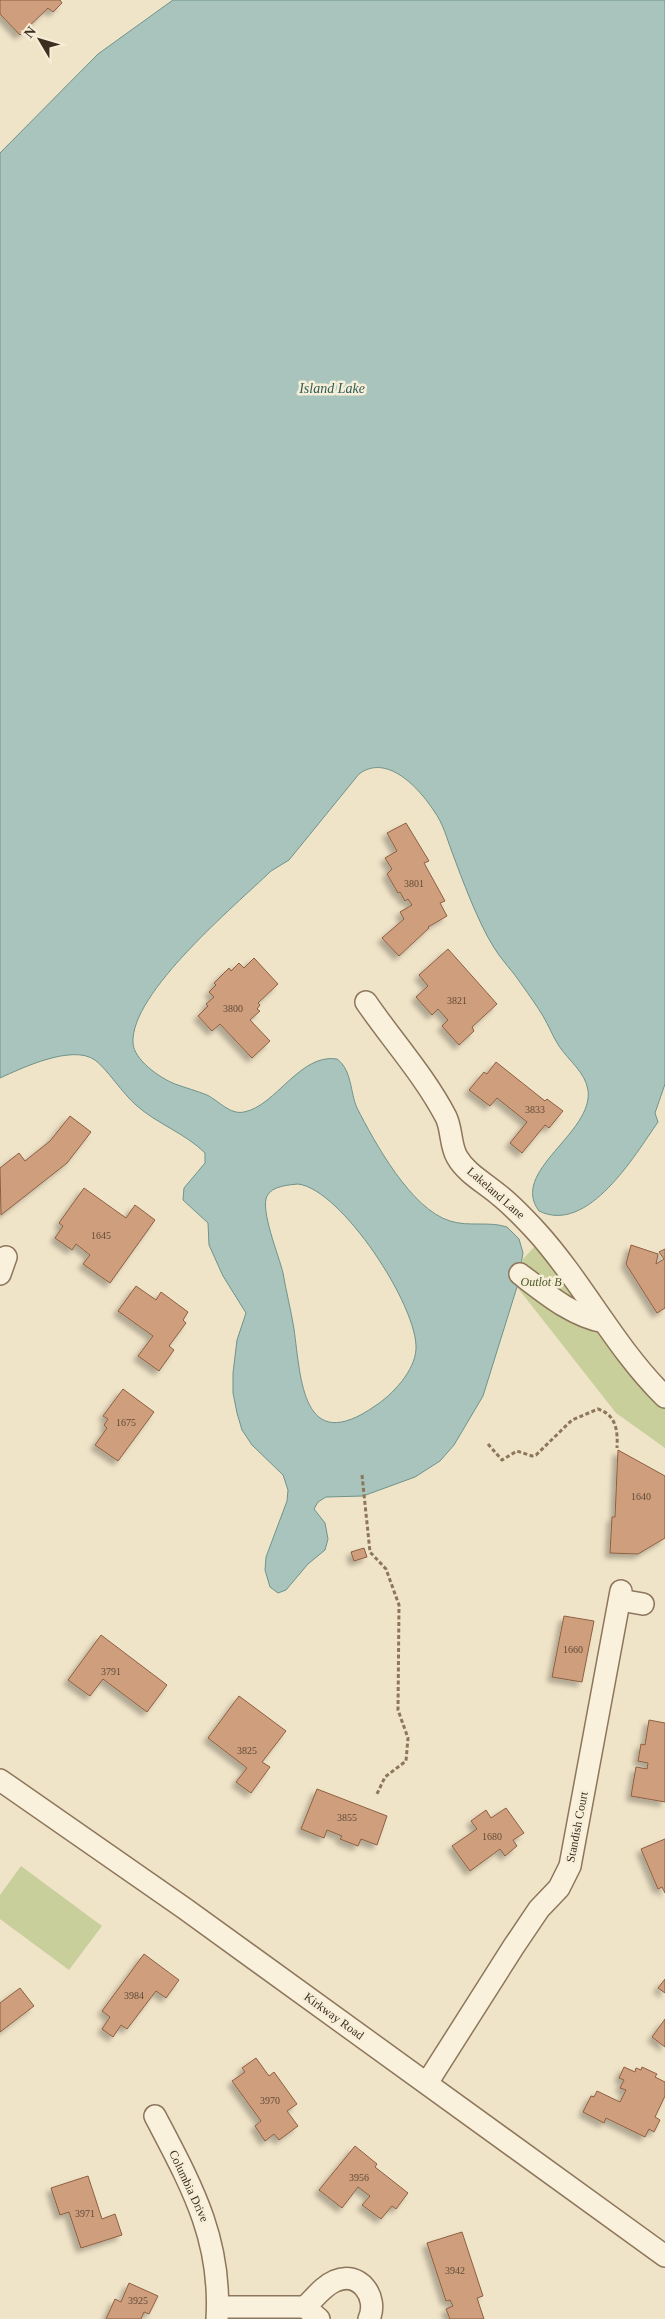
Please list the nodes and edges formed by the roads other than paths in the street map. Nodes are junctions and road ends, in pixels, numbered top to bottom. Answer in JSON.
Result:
{"nodes":[{"id":1,"x":366,"y":1002,"type":"dead end"},
{"id":2,"x":520,"y":1274,"type":"dead end"},
{"id":3,"x":604,"y":1322,"type":"junction"},
{"id":4,"x":665,"y":1397,"type":"edge"},
{"id":5,"x":643,"y":1604,"type":"dead end"},
{"id":6,"x":0,"y":1780,"type":"edge"},
{"id":7,"x":427,"y":2083,"type":"junction"},
{"id":8,"x":155,"y":2116,"type":"dead end"},
{"id":9,"x":665,"y":2256,"type":"edge"},
{"id":10,"x":218,"y":2313,"type":"edge"},
{"id":11,"x":312,"y":2313,"type":"edge"},
{"id":12,"x":369,"y":2319,"type":"edge"}],
"edges":[{"from":1,"to":3,"type":"street","name":"Lakeland Lane"},
{"from":2,"to":3,"type":"street"},
{"from":3,"to":4,"type":"street","name":"Lakeland Lane"},
{"from":5,"to":7,"type":"street","name":"Standish Court"},
{"from":6,"to":7,"type":"street","name":"Kirkway Road"},
{"from":7,"to":9,"type":"street","name":"Kirkway Road"},
{"from":8,"to":10,"type":"street","name":"Columbia Drive"},
{"from":10,"to":11,"type":"street"},
{"from":11,"to":12,"type":"street"}]}
